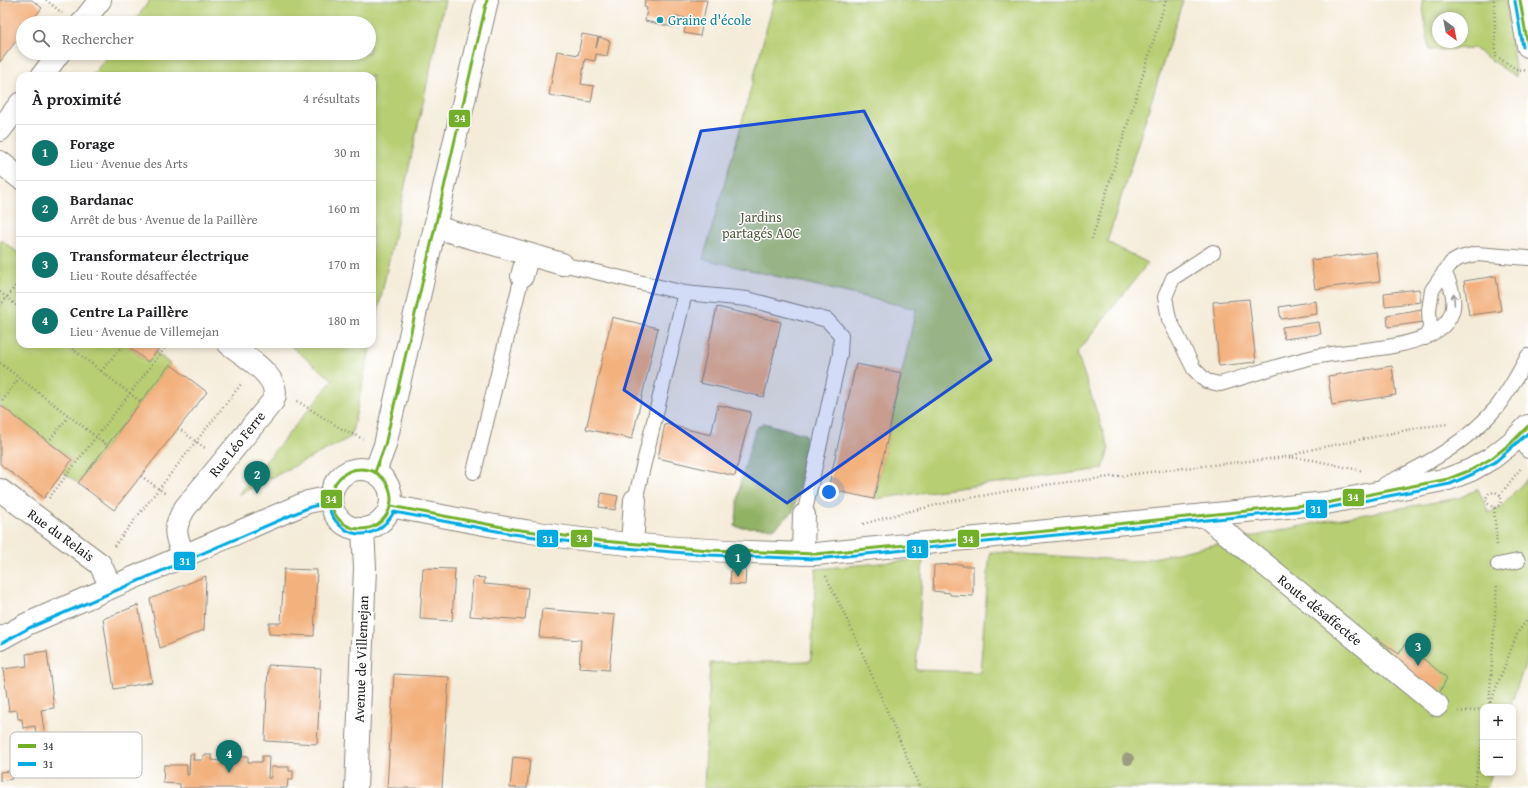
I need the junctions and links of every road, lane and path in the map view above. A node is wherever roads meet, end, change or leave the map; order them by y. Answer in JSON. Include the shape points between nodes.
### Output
{"nodes":[{"id":1,"x":100,"y":0,"type":"edge"},
{"id":2,"x":487,"y":0,"type":"edge"},
{"id":3,"x":1166,"y":0,"type":"edge"},
{"id":4,"x":1520,"y":0,"type":"edge"},
{"id":5,"x":87,"y":16,"type":"edge"},
{"id":6,"x":1528,"y":46,"type":"edge"},
{"id":7,"x":54,"y":60,"type":"edge"},
{"id":8,"x":45,"y":72,"type":"edge"},
{"id":9,"x":16,"y":109,"type":"edge"},
{"id":10,"x":0,"y":130,"type":"edge"},
{"id":11,"x":0,"y":162,"type":"edge"},
{"id":12,"x":16,"y":175,"type":"edge"},
{"id":13,"x":435,"y":227,"type":"junction"},
{"id":14,"x":1092,"y":239,"type":"dead end"},
{"id":15,"x":1213,"y":252,"type":"dead end"},
{"id":16,"x":528,"y":254,"type":"junction"},
{"id":17,"x":1528,"y":258,"type":"edge"},
{"id":18,"x":562,"y":264,"type":"joint"},
{"id":19,"x":1444,"y":272,"type":"junction"},
{"id":20,"x":522,"y":276,"type":"joint"},
{"id":21,"x":16,"y":285,"type":"edge"},
{"id":22,"x":0,"y":292,"type":"edge"},
{"id":23,"x":685,"y":293,"type":"junction"},
{"id":24,"x":7,"y":297,"type":"junction"},
{"id":25,"x":16,"y":305,"type":"edge"},
{"id":26,"x":0,"y":306,"type":"edge"},
{"id":27,"x":1425,"y":338,"type":"junction"},
{"id":28,"x":71,"y":348,"type":"edge"},
{"id":29,"x":121,"y":348,"type":"edge"},
{"id":30,"x":165,"y":348,"type":"edge"},
{"id":31,"x":234,"y":348,"type":"edge"},
{"id":32,"x":1528,"y":356,"type":"edge"},
{"id":33,"x":0,"y":364,"type":"edge"},
{"id":34,"x":256,"y":366,"type":"junction"},
{"id":35,"x":101,"y":371,"type":"junction"},
{"id":36,"x":19,"y":378,"type":"junction"},
{"id":37,"x":130,"y":393,"type":"junction"},
{"id":38,"x":276,"y":393,"type":"junction"},
{"id":39,"x":141,"y":402,"type":"dead end"},
{"id":40,"x":0,"y":404,"type":"edge"},
{"id":41,"x":68,"y":416,"type":"junction"},
{"id":42,"x":1483,"y":421,"type":"junction"},
{"id":43,"x":178,"y":428,"type":"dead end"},
{"id":44,"x":96,"y":437,"type":"junction"},
{"id":45,"x":1525,"y":438,"type":"edge"},
{"id":46,"x":48,"y":442,"type":"dead end"},
{"id":47,"x":196,"y":442,"type":"junction"},
{"id":48,"x":385,"y":445,"type":"junction"},
{"id":49,"x":107,"y":446,"type":"dead end"},
{"id":50,"x":1287,"y":457,"type":"junction"},
{"id":51,"x":223,"y":462,"type":"junction"},
{"id":52,"x":1523,"y":465,"type":"dead end"},
{"id":53,"x":375,"y":472,"type":"junction"},
{"id":54,"x":474,"y":472,"type":"dead end"},
{"id":55,"x":141,"y":476,"type":"dead end"},
{"id":56,"x":1395,"y":480,"type":"junction"},
{"id":57,"x":159,"y":489,"type":"junction"},
{"id":58,"x":0,"y":490,"type":"edge"},
{"id":59,"x":1500,"y":495,"type":"junction"},
{"id":60,"x":331,"y":497,"type":"junction"},
{"id":61,"x":1355,"y":498,"type":"junction"},
{"id":62,"x":635,"y":500,"type":"joint"},
{"id":63,"x":391,"y":506,"type":"junction"},
{"id":64,"x":185,"y":508,"type":"junction"},
{"id":65,"x":1494,"y":508,"type":"junction"},
{"id":66,"x":804,"y":515,"type":"joint"},
{"id":67,"x":1204,"y":515,"type":"junction"},
{"id":68,"x":35,"y":516,"type":"junction"},
{"id":69,"x":856,"y":526,"type":"dead end"},
{"id":70,"x":363,"y":530,"type":"junction"},
{"id":71,"x":632,"y":545,"type":"junction"},
{"id":72,"x":810,"y":554,"type":"junction"},
{"id":73,"x":184,"y":556,"type":"junction"},
{"id":74,"x":1518,"y":561,"type":"dead end"},
{"id":75,"x":100,"y":564,"type":"junction"},
{"id":76,"x":1498,"y":565,"type":"junction"},
{"id":77,"x":111,"y":587,"type":"junction"},
{"id":78,"x":1528,"y":619,"type":"edge"},
{"id":79,"x":1,"y":637,"type":"edge"},
{"id":80,"x":1489,"y":704,"type":"edge"},
{"id":81,"x":1490,"y":704,"type":"edge"},
{"id":82,"x":1446,"y":709,"type":"joint"},
{"id":83,"x":1480,"y":709,"type":"edge"},
{"id":84,"x":1483,"y":740,"type":"edge"},
{"id":85,"x":356,"y":788,"type":"edge"},
{"id":86,"x":920,"y":788,"type":"edge"},
{"id":87,"x":1474,"y":788,"type":"edge"}],
"edges":[{"from":1,"to":5,"type":"street"},
{"from":2,"to":13,"type":"street"},
{"from":3,"to":14,"type":"path"},
{"from":4,"to":6,"type":"street"},
{"from":7,"to":8,"type":"street"},
{"from":9,"to":10,"type":"street"},
{"from":11,"to":12,"type":"street"},
{"from":13,"to":16,"type":"street"},
{"from":13,"to":48,"type":"street"},
{"from":15,"to":27,"type":"lane","via":[[1173,278],[1165,297],[1169,319],[1194,369],[1206,381],[1220,384],[1315,357],[1414,342]]},
{"from":16,"to":18,"type":"street"},
{"from":16,"to":20,"type":"street"},
{"from":17,"to":19,"type":"lane","via":[[1476,254],[1451,263]]},
{"from":18,"to":23,"type":"lane"},
{"from":19,"to":27,"type":"lane","via":[[1432,290],[1430,329]]},
{"from":27,"to":19,"type":"lane","one_way":true,"via":[[1436,333],[1453,315],[1454,294]]},
{"from":20,"to":54,"type":"lane"},
{"from":21,"to":24,"type":"path"},
{"from":22,"to":24,"type":"path"},
{"from":23,"to":62,"type":"lane"},
{"from":23,"to":66,"type":"lane","via":[[754,300],[827,320],[841,335],[840,354]]},
{"from":24,"to":25,"type":"path"},
{"from":24,"to":26,"type":"path"},
{"from":28,"to":35,"type":"path"},
{"from":29,"to":35,"type":"path"},
{"from":30,"to":37,"type":"path"},
{"from":31,"to":34,"type":"street"},
{"from":32,"to":42,"type":"lane","via":[[1513,385]]},
{"from":33,"to":36,"type":"path"},
{"from":34,"to":38,"type":"street","via":[[270,377]]},
{"from":34,"to":47,"type":"path"},
{"from":35,"to":37,"type":"path"},
{"from":36,"to":40,"type":"path"},
{"from":36,"to":41,"type":"path"},
{"from":37,"to":39,"type":"path"},
{"from":37,"to":44,"type":"path"},
{"from":38,"to":48,"type":"path","via":[[302,402],[357,437]]},
{"from":38,"to":51,"type":"street","name":"Rue Léo Ferre","via":[[273,401]]},
{"from":41,"to":44,"type":"path"},
{"from":41,"to":46,"type":"path"},
{"from":42,"to":50,"type":"path","via":[[1422,427],[1309,450]]},
{"from":42,"to":56,"type":"lane","via":[[1437,457]]},
{"from":43,"to":47,"type":"path"},
{"from":44,"to":49,"type":"path"},
{"from":44,"to":68,"type":"path"},
{"from":45,"to":61,"type":"street","via":[[1478,466],[1448,479]]},
{"from":47,"to":51,"type":"path"},
{"from":47,"to":57,"type":"path"},
{"from":48,"to":53,"type":"street"},
{"from":50,"to":56,"type":"path","via":[[1313,460]]},
{"from":50,"to":69,"type":"path","via":[[1037,486],[902,512]]},
{"from":51,"to":64,"type":"street","name":"Rue Léo Ferre"},
{"from":52,"to":59,"type":"path"},
{"from":53,"to":60,"type":"street","via":[[355,470],[346,473],[339,479]]},
{"from":53,"to":63,"type":"street","via":[[388,486]]},
{"from":55,"to":57,"type":"path"},
{"from":56,"to":61,"type":"lane"},
{"from":57,"to":64,"type":"path"},
{"from":57,"to":75,"type":"path"},
{"from":58,"to":68,"type":"street","name":"Rue du Relais"},
{"from":59,"to":65,"type":"path","via":[[1502,502]]},
{"from":59,"to":65,"type":"path","via":[[1495,492],[1487,495],[1487,503]]},
{"from":60,"to":70,"type":"street","via":[[336,517],[353,529]]},
{"from":60,"to":73,"type":"street","via":[[308,502]]},
{"from":61,"to":67,"type":"street"},
{"from":62,"to":71,"type":"street"},
{"from":63,"to":70,"type":"street","via":[[381,522]]},
{"from":63,"to":71,"type":"street","via":[[531,532]]},
{"from":64,"to":73,"type":"street","name":"Rue Léo Ferre","via":[[175,534]]},
{"from":65,"to":76,"type":"path"},
{"from":66,"to":72,"type":"street"},
{"from":67,"to":72,"type":"street"},
{"from":67,"to":82,"type":"street","name":"Route désaffectée"},
{"from":68,"to":75,"type":"street","name":"Rue du Relais"},
{"from":70,"to":85,"type":"street","name":"Avenue de Villemejan","via":[[365,568]]},
{"from":71,"to":72,"type":"street"},
{"from":72,"to":86,"type":"path","via":[[858,643]]},
{"from":73,"to":77,"type":"street"},
{"from":74,"to":76,"type":"lane"},
{"from":75,"to":77,"type":"street","name":"Rue du Relais"},
{"from":76,"to":80,"type":"path"},
{"from":77,"to":79,"type":"street"},
{"from":78,"to":81,"type":"path","via":[[1518,632]]},
{"from":82,"to":83,"type":"path"},
{"from":84,"to":87,"type":"path"}]}
